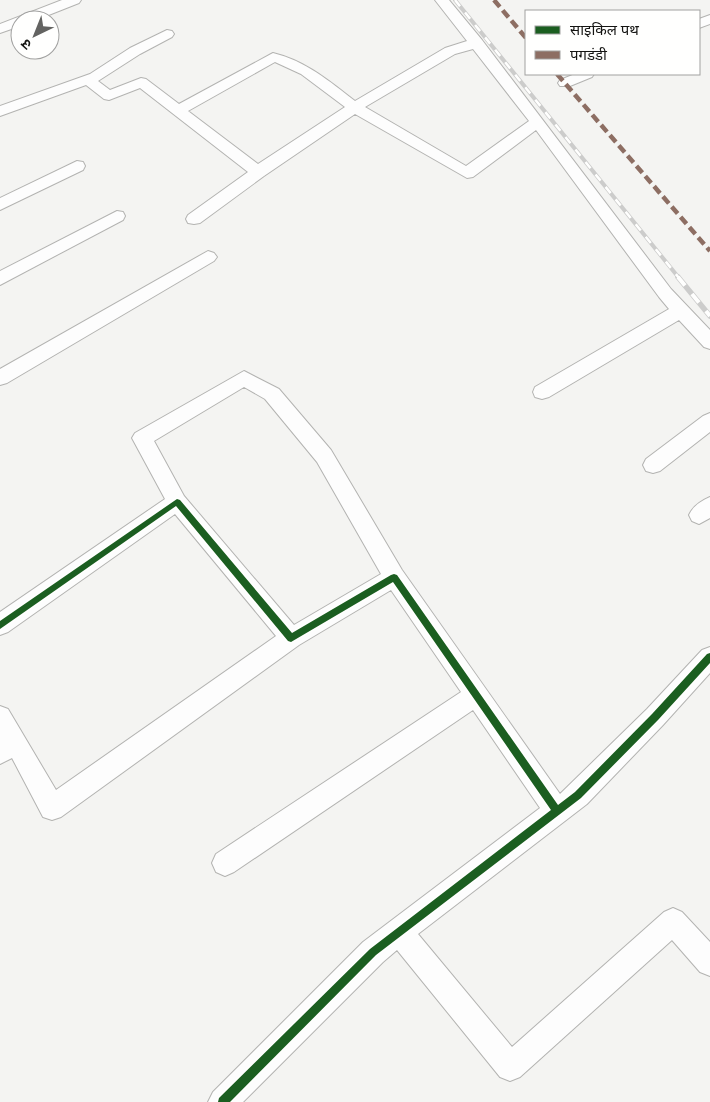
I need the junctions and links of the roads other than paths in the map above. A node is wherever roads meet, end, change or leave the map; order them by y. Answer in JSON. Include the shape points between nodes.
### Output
{"nodes":[{"id":1,"x":74,"y":0,"type":"edge"},
{"id":2,"x":442,"y":0,"type":"edge"},
{"id":3,"x":49,"y":10,"type":"edge"},
{"id":4,"x":167,"y":34,"type":"dead end"},
{"id":5,"x":477,"y":43,"type":"junction"},
{"id":6,"x":585,"y":75,"type":"edge"},
{"id":7,"x":88,"y":80,"type":"junction"},
{"id":8,"x":565,"y":83,"type":"dead end"},
{"id":9,"x":355,"y":107,"type":"junction"},
{"id":10,"x":179,"y":110,"type":"junction"},
{"id":11,"x":0,"y":111,"type":"edge"},
{"id":12,"x":538,"y":122,"type":"junction"},
{"id":13,"x":77,"y":166,"type":"dead end"},
{"id":14,"x":258,"y":172,"type":"junction"},
{"id":15,"x":0,"y":205,"type":"edge"},
{"id":16,"x":117,"y":216,"type":"dead end"},
{"id":17,"x":194,"y":219,"type":"dead end"},
{"id":18,"x":208,"y":258,"type":"dead end"},
{"id":19,"x":0,"y":279,"type":"edge"},
{"id":20,"x":682,"y":310,"type":"junction"},
{"id":21,"x":710,"y":342,"type":"edge"},
{"id":22,"x":0,"y":378,"type":"edge"},
{"id":23,"x":542,"y":392,"type":"dead end"},
{"id":24,"x":710,"y":421,"type":"edge"},
{"id":25,"x":653,"y":465,"type":"dead end"},
{"id":26,"x":177,"y":502,"type":"junction"},
{"id":27,"x":394,"y":577,"type":"junction"},
{"id":28,"x":0,"y":625,"type":"edge"},
{"id":29,"x":291,"y":638,"type":"junction"},
{"id":30,"x":710,"y":657,"type":"edge"},
{"id":31,"x":476,"y":695,"type":"junction"},
{"id":32,"x":0,"y":717,"type":"edge"},
{"id":33,"x":8,"y":747,"type":"edge"},
{"id":34,"x":557,"y":811,"type":"junction"},
{"id":35,"x":225,"y":864,"type":"dead end"},
{"id":36,"x":399,"y":931,"type":"junction"},
{"id":37,"x":710,"y":962,"type":"edge"},
{"id":38,"x":223,"y":1102,"type":"edge"}],
"edges":[{"from":1,"to":3,"type":"street"},
{"from":2,"to":5,"type":"street"},
{"from":4,"to":7,"type":"street"},
{"from":5,"to":9,"type":"street","via":[[450,51]]},
{"from":5,"to":12,"type":"street"},
{"from":6,"to":8,"type":"street"},
{"from":7,"to":10,"type":"street","via":[[109,96],[141,82]]},
{"from":7,"to":11,"type":"street"},
{"from":9,"to":10,"type":"street","via":[[316,78],[285,60],[273,57]]},
{"from":9,"to":12,"type":"street","via":[[467,173]]},
{"from":9,"to":14,"type":"street"},
{"from":10,"to":14,"type":"street"},
{"from":12,"to":20,"type":"street"},
{"from":13,"to":15,"type":"street"},
{"from":14,"to":17,"type":"street"},
{"from":16,"to":19,"type":"street"},
{"from":18,"to":22,"type":"street"},
{"from":20,"to":21,"type":"street"},
{"from":20,"to":23,"type":"street"},
{"from":24,"to":25,"type":"street"},
{"from":26,"to":27,"type":"street","via":[[142,438],[244,378],[272,394],[324,456]]},
{"from":26,"to":28,"type":"street"},
{"from":26,"to":29,"type":"street"},
{"from":27,"to":29,"type":"street"},
{"from":27,"to":31,"type":"street"},
{"from":29,"to":33,"type":"street","via":[[52,808]]},
{"from":30,"to":34,"type":"street","via":[[584,789]]},
{"from":31,"to":34,"type":"street"},
{"from":31,"to":35,"type":"street"},
{"from":32,"to":33,"type":"street"},
{"from":34,"to":36,"type":"street"},
{"from":36,"to":37,"type":"street","via":[[510,1067],[674,921]]},
{"from":36,"to":38,"type":"street","via":[[373,952]]}]}
